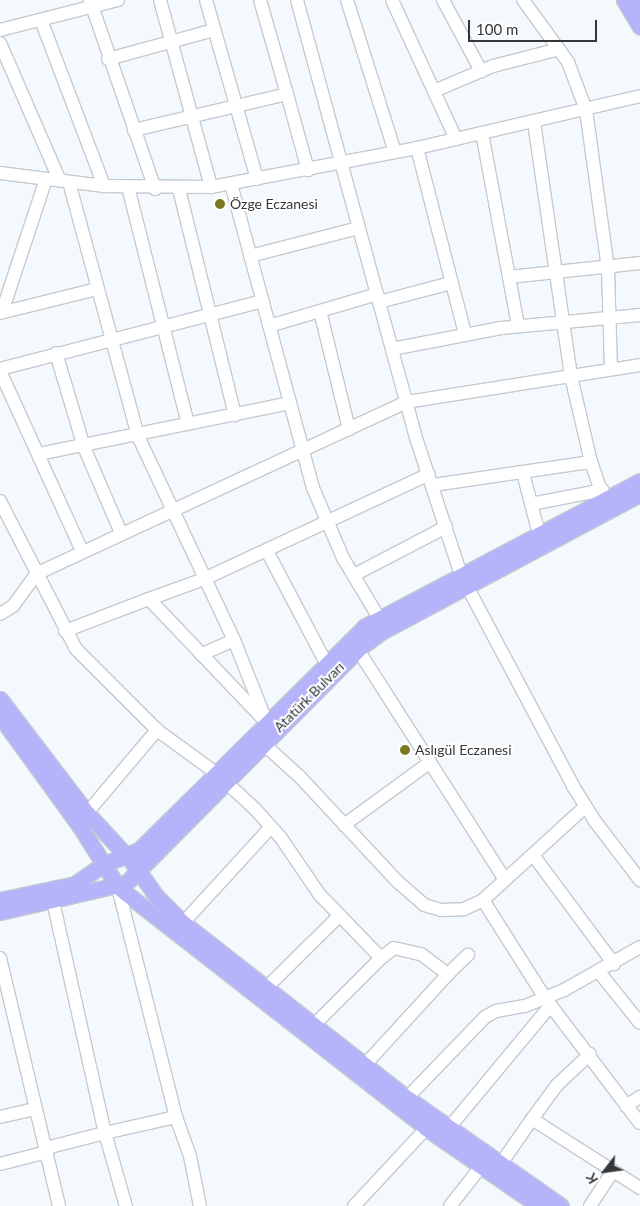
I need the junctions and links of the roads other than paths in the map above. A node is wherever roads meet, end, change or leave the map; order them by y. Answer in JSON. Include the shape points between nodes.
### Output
{"nodes":[{"id":1,"x":118,"y":0,"type":"edge"},
{"id":2,"x":160,"y":0,"type":"edge"},
{"id":3,"x":206,"y":0,"type":"edge"},
{"id":4,"x":260,"y":0,"type":"edge"},
{"id":5,"x":297,"y":0,"type":"edge"},
{"id":6,"x":347,"y":0,"type":"edge"},
{"id":7,"x":392,"y":0,"type":"edge"},
{"id":8,"x":442,"y":0,"type":"edge"},
{"id":9,"x":523,"y":0,"type":"edge"},
{"id":10,"x":624,"y":0,"type":"edge"},
{"id":11,"x":637,"y":0,"type":"edge"},
{"id":12,"x":92,"y":3,"type":"edge"},
{"id":13,"x":640,"y":5,"type":"edge"},
{"id":14,"x":41,"y":20,"type":"junction"},
{"id":15,"x":640,"y":26,"type":"edge"},
{"id":16,"x":0,"y":30,"type":"edge"},
{"id":17,"x":214,"y":30,"type":"junction"},
{"id":18,"x":171,"y":39,"type":"junction"},
{"id":19,"x":0,"y":43,"type":"edge"},
{"id":20,"x":559,"y":49,"type":"junction"},
{"id":21,"x":108,"y":59,"type":"junction"},
{"id":22,"x":481,"y":71,"type":"junction"},
{"id":23,"x":434,"y":90,"type":"junction"},
{"id":24,"x":287,"y":94,"type":"junction"},
{"id":25,"x":640,"y":96,"type":"edge"},
{"id":26,"x":234,"y":106,"type":"junction"},
{"id":27,"x":586,"y":110,"type":"junction"},
{"id":28,"x":193,"y":116,"type":"junction"},
{"id":29,"x":534,"y":122,"type":"junction"},
{"id":30,"x":134,"y":130,"type":"junction"},
{"id":31,"x":482,"y":133,"type":"junction"},
{"id":32,"x":456,"y":139,"type":"junction"},
{"id":33,"x":416,"y":148,"type":"junction"},
{"id":34,"x":395,"y":152,"type":"junction"},
{"id":35,"x":342,"y":163,"type":"junction"},
{"id":36,"x":308,"y":170,"type":"junction"},
{"id":37,"x":0,"y":173,"type":"edge"},
{"id":38,"x":46,"y":179,"type":"junction"},
{"id":39,"x":257,"y":179,"type":"junction"},
{"id":40,"x":65,"y":181,"type":"junction"},
{"id":41,"x":230,"y":184,"type":"junction"},
{"id":42,"x":104,"y":186,"type":"junction"},
{"id":43,"x":128,"y":187,"type":"junction"},
{"id":44,"x":211,"y":187,"type":"junction"},
{"id":45,"x":154,"y":188,"type":"junction"},
{"id":46,"x":179,"y":189,"type":"junction"},
{"id":47,"x":358,"y":228,"type":"junction"},
{"id":48,"x":250,"y":256,"type":"junction"},
{"id":49,"x":640,"y":263,"type":"edge"},
{"id":50,"x":608,"y":268,"type":"junction"},
{"id":51,"x":556,"y":273,"type":"junction"},
{"id":52,"x":509,"y":277,"type":"junction"},
{"id":53,"x":451,"y":283,"type":"junction"},
{"id":54,"x":97,"y":289,"type":"junction"},
{"id":55,"x":378,"y":298,"type":"junction"},
{"id":56,"x":262,"y":301,"type":"junction"},
{"id":57,"x":320,"y":311,"type":"junction"},
{"id":58,"x":1,"y":312,"type":"edge"},
{"id":59,"x":212,"y":312,"type":"junction"},
{"id":60,"x":640,"y":315,"type":"edge"},
{"id":61,"x":610,"y":317,"type":"junction"},
{"id":62,"x":563,"y":322,"type":"junction"},
{"id":63,"x":164,"y":324,"type":"junction"},
{"id":64,"x":269,"y":326,"type":"junction"},
{"id":65,"x":518,"y":326,"type":"junction"},
{"id":66,"x":465,"y":333,"type":"junction"},
{"id":67,"x":110,"y":340,"type":"junction"},
{"id":68,"x":392,"y":349,"type":"junction"},
{"id":69,"x":56,"y":353,"type":"junction"},
{"id":70,"x":640,"y":365,"type":"edge"},
{"id":71,"x":611,"y":369,"type":"junction"},
{"id":72,"x":0,"y":370,"type":"edge"},
{"id":73,"x":571,"y":376,"type":"junction"},
{"id":74,"x":407,"y":402,"type":"junction"},
{"id":75,"x":290,"y":403,"type":"junction"},
{"id":76,"x":235,"y":415,"type":"junction"},
{"id":77,"x":188,"y":424,"type":"junction"},
{"id":78,"x":349,"y":429,"type":"junction"},
{"id":79,"x":138,"y":436,"type":"junction"},
{"id":80,"x":84,"y":447,"type":"junction"},
{"id":81,"x":303,"y":450,"type":"junction"},
{"id":82,"x":40,"y":454,"type":"junction"},
{"id":83,"x":591,"y":462,"type":"junction"},
{"id":84,"x":523,"y":473,"type":"junction"},
{"id":85,"x":431,"y":479,"type":"junction"},
{"id":86,"x":640,"y":481,"type":"edge"},
{"id":87,"x":603,"y":494,"type":"junction"},
{"id":88,"x":640,"y":494,"type":"edge"},
{"id":89,"x":0,"y":501,"type":"edge"},
{"id":90,"x":531,"y":504,"type":"junction"},
{"id":91,"x":172,"y":509,"type":"junction"},
{"id":92,"x":326,"y":524,"type":"junction"},
{"id":93,"x":446,"y":527,"type":"junction"},
{"id":94,"x":121,"y":533,"type":"junction"},
{"id":95,"x":539,"y":534,"type":"junction"},
{"id":96,"x":82,"y":551,"type":"junction"},
{"id":97,"x":267,"y":551,"type":"junction"},
{"id":98,"x":36,"y":574,"type":"junction"},
{"id":99,"x":354,"y":575,"type":"junction"},
{"id":100,"x":204,"y":579,"type":"junction"},
{"id":101,"x":463,"y":580,"type":"junction"},
{"id":102,"x":149,"y":599,"type":"junction"},
{"id":103,"x":0,"y":614,"type":"edge"},
{"id":104,"x":379,"y":618,"type":"junction"},
{"id":105,"x":66,"y":631,"type":"junction"},
{"id":106,"x":234,"y":640,"type":"junction"},
{"id":107,"x":354,"y":643,"type":"junction"},
{"id":108,"x":201,"y":655,"type":"junction"},
{"id":109,"x":326,"y":663,"type":"junction"},
{"id":110,"x":0,"y":698,"type":"edge"},
{"id":111,"x":0,"y":716,"type":"edge"},
{"id":112,"x":267,"y":722,"type":"junction"},
{"id":113,"x":157,"y":730,"type":"junction"},
{"id":114,"x":258,"y":739,"type":"junction"},
{"id":115,"x":429,"y":763,"type":"junction"},
{"id":116,"x":220,"y":777,"type":"junction"},
{"id":117,"x":586,"y":806,"type":"junction"},
{"id":118,"x":87,"y":813,"type":"junction"},
{"id":119,"x":344,"y":825,"type":"junction"},
{"id":120,"x":271,"y":826,"type":"junction"},
{"id":121,"x":125,"y":855,"type":"junction"},
{"id":122,"x":533,"y":855,"type":"junction"},
{"id":123,"x":102,"y":865,"type":"junction"},
{"id":124,"x":139,"y":872,"type":"junction"},
{"id":125,"x":505,"y":880,"type":"junction"},
{"id":126,"x":640,"y":880,"type":"edge"},
{"id":127,"x":118,"y":887,"type":"junction"},
{"id":128,"x":0,"y":900,"type":"edge"},
{"id":129,"x":53,"y":900,"type":"junction"},
{"id":130,"x":483,"y":900,"type":"junction"},
{"id":131,"x":0,"y":912,"type":"edge"},
{"id":132,"x":339,"y":916,"type":"junction"},
{"id":133,"x":183,"y":923,"type":"junction"},
{"id":134,"x":640,"y":947,"type":"edge"},
{"id":135,"x":468,"y":956,"type":"dead end"},
{"id":136,"x":0,"y":958,"type":"edge"},
{"id":137,"x":381,"y":958,"type":"junction"},
{"id":138,"x":614,"y":964,"type":"junction"},
{"id":139,"x":599,"y":972,"type":"junction"},
{"id":140,"x":448,"y":974,"type":"junction"},
{"id":141,"x":265,"y":989,"type":"junction"},
{"id":142,"x":548,"y":1001,"type":"junction"},
{"id":143,"x":640,"y":1023,"type":"edge"},
{"id":144,"x":313,"y":1026,"type":"junction"},
{"id":145,"x":590,"y":1054,"type":"junction"},
{"id":146,"x":364,"y":1066,"type":"junction"},
{"id":147,"x":640,"y":1097,"type":"edge"},
{"id":148,"x":407,"y":1098,"type":"junction"},
{"id":149,"x":626,"y":1106,"type":"junction"},
{"id":150,"x":36,"y":1109,"type":"junction"},
{"id":151,"x":176,"y":1117,"type":"junction"},
{"id":152,"x":0,"y":1118,"type":"edge"},
{"id":153,"x":532,"y":1120,"type":"junction"},
{"id":154,"x":431,"y":1123,"type":"junction"},
{"id":155,"x":640,"y":1123,"type":"edge"},
{"id":156,"x":448,"y":1128,"type":"junction"},
{"id":157,"x":105,"y":1133,"type":"junction"},
{"id":158,"x":46,"y":1150,"type":"junction"},
{"id":159,"x":490,"y":1163,"type":"junction"},
{"id":160,"x":0,"y":1164,"type":"edge"},
{"id":161,"x":613,"y":1171,"type":"junction"},
{"id":162,"x":640,"y":1188,"type":"edge"},
{"id":163,"x":540,"y":1203,"type":"edge"},
{"id":164,"x":58,"y":1206,"type":"edge"},
{"id":165,"x":126,"y":1206,"type":"edge"},
{"id":166,"x":200,"y":1206,"type":"edge"},
{"id":167,"x":354,"y":1206,"type":"edge"},
{"id":168,"x":450,"y":1206,"type":"edge"},
{"id":169,"x":561,"y":1206,"type":"edge"},
{"id":170,"x":590,"y":1206,"type":"edge"}],
"edges":[{"from":1,"to":12,"type":"street"},
{"from":2,"to":18,"type":"street"},
{"from":3,"to":17,"type":"street"},
{"from":4,"to":24,"type":"street"},
{"from":5,"to":35,"type":"street"},
{"from":6,"to":34,"type":"street"},
{"from":7,"to":23,"type":"street"},
{"from":8,"to":22,"type":"street"},
{"from":9,"to":20,"type":"street"},
{"from":10,"to":15,"type":"main road"},
{"from":11,"to":13,"type":"main road"},
{"from":12,"to":14,"type":"street"},
{"from":12,"to":21,"type":"street"},
{"from":14,"to":16,"type":"street"},
{"from":14,"to":42,"type":"street"},
{"from":17,"to":18,"type":"street"},
{"from":17,"to":26,"type":"street"},
{"from":18,"to":21,"type":"street"},
{"from":18,"to":28,"type":"street"},
{"from":19,"to":40,"type":"street"},
{"from":20,"to":22,"type":"street"},
{"from":20,"to":27,"type":"street","via":[[572,68]]},
{"from":21,"to":30,"type":"street"},
{"from":22,"to":23,"type":"street"},
{"from":23,"to":32,"type":"street"},
{"from":24,"to":26,"type":"street"},
{"from":24,"to":36,"type":"street"},
{"from":25,"to":27,"type":"street"},
{"from":26,"to":28,"type":"street"},
{"from":26,"to":39,"type":"street"},
{"from":27,"to":29,"type":"street"},
{"from":27,"to":50,"type":"street"},
{"from":28,"to":30,"type":"street"},
{"from":28,"to":44,"type":"street"},
{"from":29,"to":31,"type":"street"},
{"from":29,"to":51,"type":"street"},
{"from":30,"to":45,"type":"street"},
{"from":31,"to":32,"type":"street"},
{"from":31,"to":52,"type":"street"},
{"from":32,"to":33,"type":"street"},
{"from":33,"to":34,"type":"street"},
{"from":33,"to":53,"type":"street"},
{"from":34,"to":35,"type":"street"},
{"from":35,"to":36,"type":"street"},
{"from":35,"to":47,"type":"street"},
{"from":36,"to":39,"type":"street"},
{"from":37,"to":38,"type":"street"},
{"from":38,"to":40,"type":"street"},
{"from":38,"to":58,"type":"street"},
{"from":39,"to":41,"type":"street"},
{"from":40,"to":42,"type":"street"},
{"from":40,"to":54,"type":"street"},
{"from":41,"to":44,"type":"street"},
{"from":41,"to":48,"type":"street"},
{"from":42,"to":43,"type":"street"},
{"from":43,"to":45,"type":"street"},
{"from":43,"to":63,"type":"street"},
{"from":44,"to":46,"type":"street"},
{"from":45,"to":46,"type":"street"},
{"from":46,"to":59,"type":"street"},
{"from":47,"to":48,"type":"street"},
{"from":47,"to":55,"type":"street"},
{"from":48,"to":56,"type":"street"},
{"from":49,"to":50,"type":"street"},
{"from":50,"to":51,"type":"street"},
{"from":50,"to":61,"type":"street"},
{"from":51,"to":52,"type":"street"},
{"from":51,"to":62,"type":"street"},
{"from":52,"to":65,"type":"street"},
{"from":53,"to":55,"type":"street"},
{"from":53,"to":66,"type":"street"},
{"from":54,"to":58,"type":"street"},
{"from":54,"to":67,"type":"street"},
{"from":55,"to":57,"type":"street"},
{"from":55,"to":68,"type":"street"},
{"from":56,"to":59,"type":"street"},
{"from":56,"to":64,"type":"street"},
{"from":57,"to":64,"type":"street"},
{"from":57,"to":78,"type":"street"},
{"from":59,"to":63,"type":"street"},
{"from":59,"to":76,"type":"street"},
{"from":60,"to":61,"type":"street"},
{"from":61,"to":62,"type":"street"},
{"from":61,"to":71,"type":"street"},
{"from":62,"to":65,"type":"street"},
{"from":62,"to":73,"type":"street"},
{"from":63,"to":67,"type":"street"},
{"from":63,"to":77,"type":"street"},
{"from":64,"to":75,"type":"street"},
{"from":65,"to":66,"type":"street"},
{"from":66,"to":68,"type":"street"},
{"from":67,"to":69,"type":"street"},
{"from":67,"to":79,"type":"street"},
{"from":68,"to":74,"type":"street"},
{"from":69,"to":72,"type":"street"},
{"from":69,"to":80,"type":"street"},
{"from":70,"to":71,"type":"street"},
{"from":71,"to":73,"type":"street"},
{"from":72,"to":82,"type":"street"},
{"from":73,"to":74,"type":"street"},
{"from":73,"to":83,"type":"street"},
{"from":74,"to":78,"type":"street"},
{"from":74,"to":85,"type":"street"},
{"from":75,"to":76,"type":"street"},
{"from":75,"to":81,"type":"street"},
{"from":76,"to":77,"type":"street"},
{"from":77,"to":79,"type":"street"},
{"from":78,"to":81,"type":"street"},
{"from":79,"to":80,"type":"street"},
{"from":79,"to":91,"type":"street"},
{"from":80,"to":82,"type":"street"},
{"from":80,"to":94,"type":"street"},
{"from":81,"to":91,"type":"street"},
{"from":81,"to":92,"type":"street"},
{"from":82,"to":96,"type":"street"},
{"from":83,"to":84,"type":"street"},
{"from":83,"to":87,"type":"street"},
{"from":84,"to":85,"type":"street"},
{"from":84,"to":90,"type":"street"},
{"from":85,"to":92,"type":"street"},
{"from":85,"to":93,"type":"street"},
{"from":86,"to":87,"type":"main road","name":"Atatürk Bulvarı"},
{"from":87,"to":90,"type":"street"},
{"from":87,"to":95,"type":"main road","name":"Atatürk Bulvarı"},
{"from":88,"to":101,"type":"main road","name":"Atatürk Bulvarı"},
{"from":89,"to":98,"type":"street"},
{"from":90,"to":95,"type":"street"},
{"from":91,"to":94,"type":"street"},
{"from":91,"to":100,"type":"street"},
{"from":92,"to":97,"type":"street"},
{"from":92,"to":99,"type":"street"},
{"from":93,"to":99,"type":"street"},
{"from":93,"to":101,"type":"street"},
{"from":94,"to":96,"type":"street"},
{"from":95,"to":101,"type":"main road","name":"Atatürk Bulvarı"},
{"from":96,"to":98,"type":"street"},
{"from":97,"to":100,"type":"street"},
{"from":97,"to":109,"type":"street"},
{"from":98,"to":103,"type":"street","via":[[13,606]]},
{"from":98,"to":105,"type":"street"},
{"from":99,"to":104,"type":"street"},
{"from":100,"to":102,"type":"street"},
{"from":100,"to":106,"type":"street"},
{"from":101,"to":104,"type":"main road","name":"Atatürk Bulvarı"},
{"from":101,"to":107,"type":"main road","name":"Atatürk Bulvarı","via":[[382,631]]},
{"from":101,"to":117,"type":"street"},
{"from":102,"to":105,"type":"street"},
{"from":102,"to":108,"type":"street"},
{"from":104,"to":107,"type":"main road","name":"Atatürk Bulvarı"},
{"from":105,"to":113,"type":"street","via":[[76,649],[106,682]]},
{"from":106,"to":108,"type":"street"},
{"from":106,"to":112,"type":"street"},
{"from":107,"to":109,"type":"main road","name":"Atatürk Bulvarı"},
{"from":107,"to":114,"type":"main road","name":"Atatürk Bulvarı"},
{"from":107,"to":115,"type":"street"},
{"from":108,"to":112,"type":"street"},
{"from":109,"to":112,"type":"main road","name":"Atatürk Bulvarı"},
{"from":110,"to":118,"type":"main road"},
{"from":111,"to":123,"type":"main road","via":[[79,825]]},
{"from":112,"to":114,"type":"main road","name":"Atatürk Bulvarı"},
{"from":113,"to":116,"type":"street"},
{"from":113,"to":118,"type":"street"},
{"from":114,"to":116,"type":"main road","name":"Atatürk Bulvarı"},
{"from":114,"to":119,"type":"street","via":[[300,777]]},
{"from":115,"to":119,"type":"street"},
{"from":115,"to":125,"type":"street"},
{"from":116,"to":120,"type":"street"},
{"from":116,"to":121,"type":"main road","name":"Atatürk Bulvarı","via":[[139,850]]},
{"from":116,"to":124,"type":"main road","name":"Atatürk Bulvarı"},
{"from":117,"to":122,"type":"street"},
{"from":117,"to":126,"type":"street"},
{"from":118,"to":121,"type":"main road"},
{"from":119,"to":130,"type":"street","via":[[424,905],[453,911]]},
{"from":120,"to":132,"type":"street","via":[[319,894]]},
{"from":120,"to":133,"type":"street"},
{"from":121,"to":123,"type":"main road","name":"Atatürk Bulvarı"},
{"from":121,"to":124,"type":"main road"},
{"from":122,"to":125,"type":"street"},
{"from":122,"to":138,"type":"street"},
{"from":123,"to":127,"type":"main road"},
{"from":123,"to":128,"type":"main road","name":"Atatürk Bulvarı","via":[[75,884]]},
{"from":124,"to":127,"type":"main road","name":"Atatürk Bulvarı"},
{"from":124,"to":133,"type":"main road","via":[[155,895]]},
{"from":125,"to":130,"type":"street"},
{"from":127,"to":129,"type":"main road","name":"Atatürk Bulvarı"},
{"from":127,"to":151,"type":"street"},
{"from":127,"to":154,"type":"main road"},
{"from":129,"to":131,"type":"main road","name":"Atatürk Bulvarı"},
{"from":129,"to":157,"type":"street"},
{"from":130,"to":142,"type":"street"},
{"from":132,"to":137,"type":"street"},
{"from":132,"to":141,"type":"street"},
{"from":133,"to":141,"type":"main road"},
{"from":134,"to":138,"type":"street"},
{"from":135,"to":140,"type":"street"},
{"from":136,"to":150,"type":"street"},
{"from":137,"to":140,"type":"street","via":[[394,948],[421,954]]},
{"from":137,"to":144,"type":"street"},
{"from":138,"to":139,"type":"street"},
{"from":139,"to":142,"type":"street"},
{"from":139,"to":143,"type":"street"},
{"from":140,"to":146,"type":"street"},
{"from":141,"to":144,"type":"main road"},
{"from":142,"to":145,"type":"street"},
{"from":142,"to":148,"type":"street","via":[[485,1017]]},
{"from":142,"to":156,"type":"street"},
{"from":144,"to":146,"type":"main road"},
{"from":145,"to":149,"type":"street"},
{"from":145,"to":153,"type":"street","via":[[557,1085]]},
{"from":146,"to":148,"type":"main road"},
{"from":147,"to":149,"type":"street"},
{"from":148,"to":154,"type":"main road"},
{"from":149,"to":155,"type":"street"},
{"from":150,"to":152,"type":"street"},
{"from":150,"to":158,"type":"street"},
{"from":151,"to":157,"type":"street"},
{"from":151,"to":166,"type":"street","via":[[190,1156]]},
{"from":153,"to":159,"type":"street"},
{"from":153,"to":161,"type":"street"},
{"from":154,"to":156,"type":"main road"},
{"from":154,"to":159,"type":"main road"},
{"from":154,"to":167,"type":"street"},
{"from":156,"to":159,"type":"main road"},
{"from":157,"to":158,"type":"street"},
{"from":157,"to":165,"type":"street"},
{"from":158,"to":160,"type":"street"},
{"from":158,"to":164,"type":"street"},
{"from":159,"to":163,"type":"main road"},
{"from":159,"to":168,"type":"street"},
{"from":161,"to":162,"type":"street"},
{"from":161,"to":170,"type":"street"},
{"from":163,"to":169,"type":"main road"}]}
